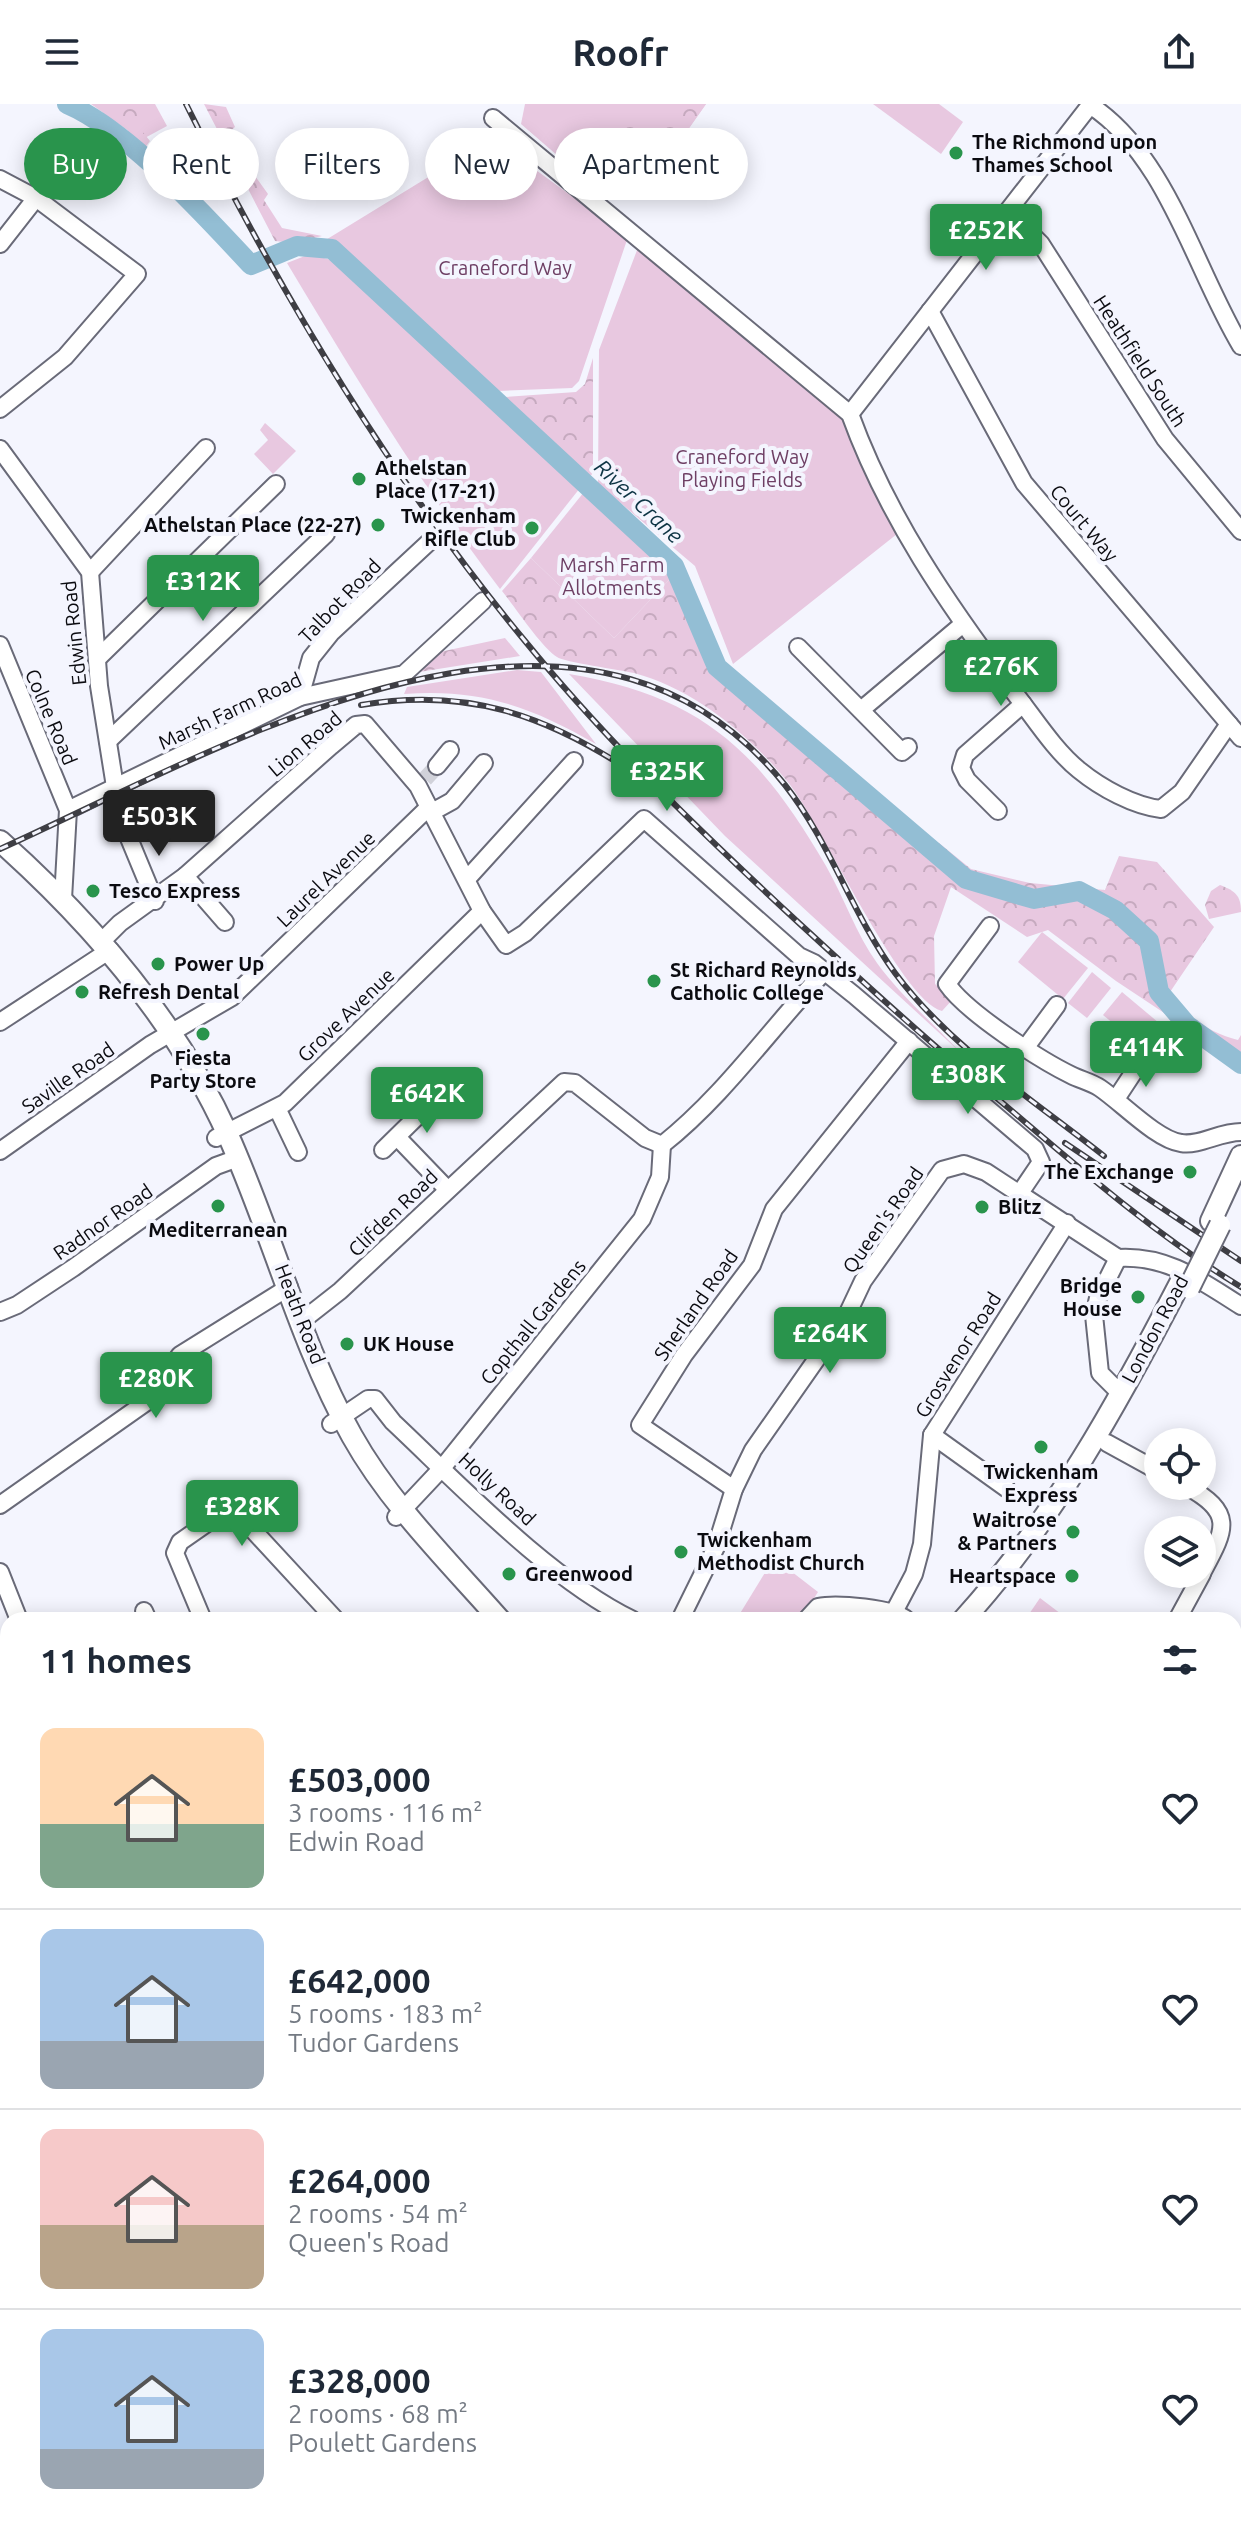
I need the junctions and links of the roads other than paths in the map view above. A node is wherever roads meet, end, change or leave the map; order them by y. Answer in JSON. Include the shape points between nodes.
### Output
{"nodes":[{"id":1,"x":1091,"y":104,"type":"edge"},
{"id":2,"x":493,"y":118,"type":"dead end"},
{"id":3,"x":0,"y":179,"type":"edge"},
{"id":4,"x":24,"y":192,"type":"edge"},
{"id":5,"x":34,"y":200,"type":"edge"},
{"id":6,"x":39,"y":200,"type":"edge"},
{"id":7,"x":1008,"y":211,"type":"junction"},
{"id":8,"x":0,"y":244,"type":"edge"},
{"id":9,"x":930,"y":311,"type":"junction"},
{"id":10,"x":1241,"y":346,"type":"edge"},
{"id":11,"x":0,"y":409,"type":"edge"},
{"id":12,"x":850,"y":414,"type":"junction"},
{"id":13,"x":206,"y":448,"type":"dead end"},
{"id":14,"x":0,"y":449,"type":"edge"},
{"id":15,"x":276,"y":484,"type":"dead end"},
{"id":16,"x":1241,"y":531,"type":"edge"},
{"id":17,"x":326,"y":534,"type":"dead end"},
{"id":18,"x":428,"y":543,"type":"dead end"},
{"id":19,"x":90,"y":572,"type":"junction"},
{"id":20,"x":483,"y":601,"type":"dead end"},
{"id":21,"x":963,"y":624,"type":"junction"},
{"id":22,"x":0,"y":645,"type":"edge"},
{"id":23,"x":798,"y":647,"type":"dead end"},
{"id":24,"x":97,"y":659,"type":"junction"},
{"id":25,"x":300,"y":697,"type":"junction"},
{"id":26,"x":1023,"y":704,"type":"junction"},
{"id":27,"x":861,"y":710,"type":"junction"},
{"id":28,"x":1229,"y":724,"type":"junction"},
{"id":29,"x":1241,"y":738,"type":"edge"},
{"id":30,"x":108,"y":741,"type":"junction"},
{"id":31,"x":908,"y":747,"type":"dead end"},
{"id":32,"x":450,"y":750,"type":"dead end"},
{"id":33,"x":574,"y":761,"type":"dead end"},
{"id":34,"x":484,"y":763,"type":"dead end"},
{"id":35,"x":437,"y":766,"type":"tunnel mouth"},
{"id":36,"x":115,"y":791,"type":"junction"},
{"id":37,"x":68,"y":810,"type":"junction"},
{"id":38,"x":430,"y":810,"type":"junction"},
{"id":39,"x":998,"y":811,"type":"dead end"},
{"id":40,"x":126,"y":831,"type":"dead end"},
{"id":41,"x":0,"y":841,"type":"edge"},
{"id":42,"x":185,"y":876,"type":"junction"},
{"id":43,"x":467,"y":879,"type":"junction"},
{"id":44,"x":63,"y":899,"type":"junction"},
{"id":45,"x":155,"y":901,"type":"junction"},
{"id":46,"x":482,"y":911,"type":"junction"},
{"id":47,"x":225,"y":922,"type":"dead end"},
{"id":48,"x":990,"y":926,"type":"dead end"},
{"id":49,"x":106,"y":945,"type":"junction"},
{"id":50,"x":824,"y":972,"type":"junction"},
{"id":51,"x":1057,"y":1005,"type":"dead end"},
{"id":52,"x":0,"y":1022,"type":"edge"},
{"id":53,"x":166,"y":1037,"type":"junction"},
{"id":54,"x":909,"y":1041,"type":"junction"},
{"id":55,"x":1026,"y":1047,"type":"junction"},
{"id":56,"x":1143,"y":1058,"type":"dead end"},
{"id":57,"x":443,"y":1091,"type":"dead end"},
{"id":58,"x":1116,"y":1099,"type":"junction"},
{"id":59,"x":277,"y":1108,"type":"junction"},
{"id":60,"x":1241,"y":1132,"type":"edge"},
{"id":61,"x":221,"y":1135,"type":"junction"},
{"id":62,"x":397,"y":1137,"type":"junction"},
{"id":63,"x":662,"y":1145,"type":"junction"},
{"id":64,"x":383,"y":1150,"type":"dead end"},
{"id":65,"x":0,"y":1151,"type":"edge"},
{"id":66,"x":298,"y":1152,"type":"dead end"},
{"id":67,"x":1241,"y":1156,"type":"edge"},
{"id":68,"x":232,"y":1160,"type":"junction"},
{"id":69,"x":1241,"y":1181,"type":"edge"},
{"id":70,"x":447,"y":1189,"type":"junction"},
{"id":71,"x":1020,"y":1193,"type":"junction"},
{"id":72,"x":1067,"y":1223,"type":"junction"},
{"id":73,"x":1215,"y":1223,"type":"junction"},
{"id":74,"x":1118,"y":1258,"type":"junction"},
{"id":75,"x":1182,"y":1279,"type":"junction"},
{"id":76,"x":284,"y":1290,"type":"junction"},
{"id":77,"x":1241,"y":1306,"type":"edge"},
{"id":78,"x":0,"y":1312,"type":"edge"},
{"id":79,"x":303,"y":1320,"type":"junction"},
{"id":80,"x":1099,"y":1349,"type":"junction"},
{"id":81,"x":1133,"y":1374,"type":"junction"},
{"id":82,"x":1126,"y":1398,"type":"junction"},
{"id":83,"x":337,"y":1420,"type":"junction"},
{"id":84,"x":932,"y":1435,"type":"junction"},
{"id":85,"x":1102,"y":1439,"type":"junction"},
{"id":86,"x":1144,"y":1463,"type":"edge"},
{"id":87,"x":443,"y":1467,"type":"junction"},
{"id":88,"x":1006,"y":1488,"type":"dead end"},
{"id":89,"x":734,"y":1489,"type":"junction"},
{"id":90,"x":1210,"y":1500,"type":"edge"},
{"id":91,"x":0,"y":1505,"type":"edge"},
{"id":92,"x":401,"y":1513,"type":"junction"},
{"id":93,"x":1216,"y":1548,"type":"edge"},
{"id":94,"x":0,"y":1572,"type":"edge"},
{"id":95,"x":1194,"y":1588,"type":"edge"},
{"id":96,"x":16,"y":1612,"type":"edge"},
{"id":97,"x":200,"y":1612,"type":"edge"},
{"id":98,"x":329,"y":1612,"type":"edge"},
{"id":99,"x":476,"y":1612,"type":"edge"},
{"id":100,"x":493,"y":1612,"type":"edge"},
{"id":101,"x":620,"y":1612,"type":"edge"},
{"id":102,"x":684,"y":1612,"type":"edge"},
{"id":103,"x":812,"y":1612,"type":"edge"},
{"id":104,"x":869,"y":1612,"type":"edge"},
{"id":105,"x":901,"y":1612,"type":"edge"},
{"id":106,"x":969,"y":1612,"type":"edge"},
{"id":107,"x":1181,"y":1612,"type":"edge"}],
"edges":[{"from":1,"to":7,"type":"street"},
{"from":1,"to":10,"type":"street","via":[[1124,134],[1153,172]]},
{"from":2,"to":12,"type":"street"},
{"from":3,"to":4,"type":"street"},
{"from":5,"to":8,"type":"street"},
{"from":6,"to":11,"type":"street","via":[[137,274],[65,357]]},
{"from":7,"to":9,"type":"street"},
{"from":7,"to":16,"type":"street","name":"Heathfield South","via":[[1041,244],[1156,426]]},
{"from":9,"to":12,"type":"street"},
{"from":9,"to":28,"type":"street","name":"Court Way","via":[[1024,483]]},
{"from":12,"to":21,"type":"street","via":[[899,522]]},
{"from":13,"to":19,"type":"street"},
{"from":14,"to":19,"type":"street","name":"Edwin Road"},
{"from":15,"to":24,"type":"street"},
{"from":17,"to":30,"type":"street"},
{"from":18,"to":25,"type":"street","name":"Talbot Road","via":[[331,633],[311,658]]},
{"from":19,"to":24,"type":"street","name":"Edwin Road"},
{"from":20,"to":25,"type":"street","name":"Marsh Farm Road","via":[[404,674]]},
{"from":21,"to":26,"type":"street"},
{"from":21,"to":27,"type":"street"},
{"from":22,"to":37,"type":"street","name":"Colne Road"},
{"from":23,"to":27,"type":"street"},
{"from":24,"to":30,"type":"street","name":"Edwin Road"},
{"from":25,"to":36,"type":"street","name":"Marsh Farm Road"},
{"from":26,"to":28,"type":"street","via":[[1078,770],[1117,794],[1161,809],[1182,792]]},
{"from":26,"to":39,"type":"street","via":[[965,755],[961,768]]},
{"from":27,"to":31,"type":"street","via":[[902,752]]},
{"from":28,"to":29,"type":"street","name":"Court Way"},
{"from":30,"to":36,"type":"street","name":"Edwin Road"},
{"from":32,"to":35,"type":"street"},
{"from":33,"to":43,"type":"street"},
{"from":34,"to":38,"type":"street","name":"Laurel Avenue","via":[[452,801]]},
{"from":36,"to":37,"type":"street","name":"Marsh Farm Road"},
{"from":37,"to":44,"type":"street","name":"Colne Road"},
{"from":38,"to":42,"type":"street","name":"Lion Road","via":[[422,783],[365,724],[356,725]]},
{"from":38,"to":43,"type":"street","name":"Lion Road"},
{"from":38,"to":53,"type":"street","name":"Laurel Avenue","via":[[232,997]]},
{"from":40,"to":45,"type":"street"},
{"from":41,"to":44,"type":"main road","name":"Heath Road"},
{"from":42,"to":45,"type":"street","name":"Lion Road"},
{"from":42,"to":47,"type":"street"},
{"from":43,"to":46,"type":"street","name":"Lion Road"},
{"from":44,"to":49,"type":"main road","name":"Heath Road"},
{"from":45,"to":49,"type":"street","name":"Lion Road","via":[[130,916]]},
{"from":46,"to":50,"type":"street","name":"Lion Road","via":[[506,945],[514,942],[644,819],[799,956]]},
{"from":46,"to":59,"type":"street","name":"Grove Avenue"},
{"from":48,"to":55,"type":"street","via":[[947,984],[969,1007]]},
{"from":49,"to":52,"type":"street","name":"Lion Road"},
{"from":49,"to":53,"type":"main road","name":"Heath Road","via":[[152,1004]]},
{"from":50,"to":54,"type":"street"},
{"from":50,"to":63,"type":"street","via":[[708,1106]]},
{"from":51,"to":55,"type":"street"},
{"from":53,"to":61,"type":"main road","name":"Heath Road"},
{"from":53,"to":65,"type":"street","name":"Saville Road"},
{"from":54,"to":71,"type":"street","via":[[1039,1153],[1041,1162]]},
{"from":54,"to":89,"type":"street","name":"Sherland Road","via":[[774,1209],[752,1265],[684,1355],[640,1425]]},
{"from":55,"to":58,"type":"street"},
{"from":56,"to":58,"type":"street"},
{"from":57,"to":62,"type":"street"},
{"from":58,"to":60,"type":"street","via":[[1179,1143]]},
{"from":59,"to":61,"type":"street","name":"Grove Avenue"},
{"from":59,"to":66,"type":"street"},
{"from":61,"to":68,"type":"main road","name":"Heath Road"},
{"from":62,"to":64,"type":"street"},
{"from":62,"to":70,"type":"street"},
{"from":63,"to":70,"type":"street","name":"Clifden Road","via":[[645,1138],[575,1083],[564,1082]]},
{"from":63,"to":87,"type":"street","name":"Copthall Gardens","via":[[660,1177],[642,1219]]},
{"from":67,"to":73,"type":"main road","name":"London Road"},
{"from":68,"to":76,"type":"main road","name":"Heath Road"},
{"from":68,"to":78,"type":"street","name":"Radnor Road","via":[[41,1290]]},
{"from":69,"to":73,"type":"main road","name":"London Road"},
{"from":70,"to":79,"type":"street","name":"Clifden Road"},
{"from":71,"to":72,"type":"street","name":"Queen's Road"},
{"from":71,"to":89,"type":"street","name":"Queen's Road","via":[[964,1164],[942,1170],[863,1281],[846,1317],[753,1450]]},
{"from":72,"to":74,"type":"street","name":"Queen's Road"},
{"from":72,"to":84,"type":"street","name":"Grosvenor Road"},
{"from":73,"to":75,"type":"main road","name":"London Road","bridge":true},
{"from":74,"to":75,"type":"street","via":[[1154,1259]]},
{"from":74,"to":80,"type":"street","via":[[1095,1307]]},
{"from":75,"to":77,"type":"street"},
{"from":75,"to":81,"type":"main road","name":"London Road"},
{"from":75,"to":82,"type":"main road","name":"London Road"},
{"from":76,"to":79,"type":"main road","name":"Heath Road"},
{"from":76,"to":83,"type":"main road","name":"Heath Road"},
{"from":76,"to":91,"type":"street","via":[[180,1355],[145,1403]]},
{"from":79,"to":83,"type":"main road","name":"Heath Road"},
{"from":80,"to":81,"type":"street","via":[[1111,1372]]},
{"from":80,"to":82,"type":"street","via":[[1103,1379]]},
{"from":81,"to":82,"type":"main road","name":"London Road"},
{"from":82,"to":85,"type":"main road","name":"London Road"},
{"from":83,"to":87,"type":"street","name":"Holly Road","via":[[372,1398]]},
{"from":83,"to":92,"type":"main road","name":"Heath Road"},
{"from":84,"to":88,"type":"street"},
{"from":84,"to":105,"type":"street","name":"Grosvenor Road","via":[[922,1544]]},
{"from":85,"to":86,"type":"street"},
{"from":85,"to":106,"type":"main road","name":"London Road"},
{"from":87,"to":92,"type":"street","name":"Copthall Gardens"},
{"from":87,"to":101,"type":"street","name":"Holly Road","via":[[573,1582]]},
{"from":89,"to":102,"type":"street","name":"Queen's Road","via":[[716,1547]]},
{"from":90,"to":93,"type":"street","via":[[1223,1520]]},
{"from":92,"to":99,"type":"main road","name":"Heath Road"},
{"from":92,"to":100,"type":"main road","name":"Heath Road"},
{"from":94,"to":96,"type":"street"},
{"from":95,"to":107,"type":"street"},
{"from":97,"to":98,"type":"street","via":[[175,1553],[180,1542],[223,1512],[251,1528]]},
{"from":103,"to":104,"type":"street","via":[[823,1606]]}]}
